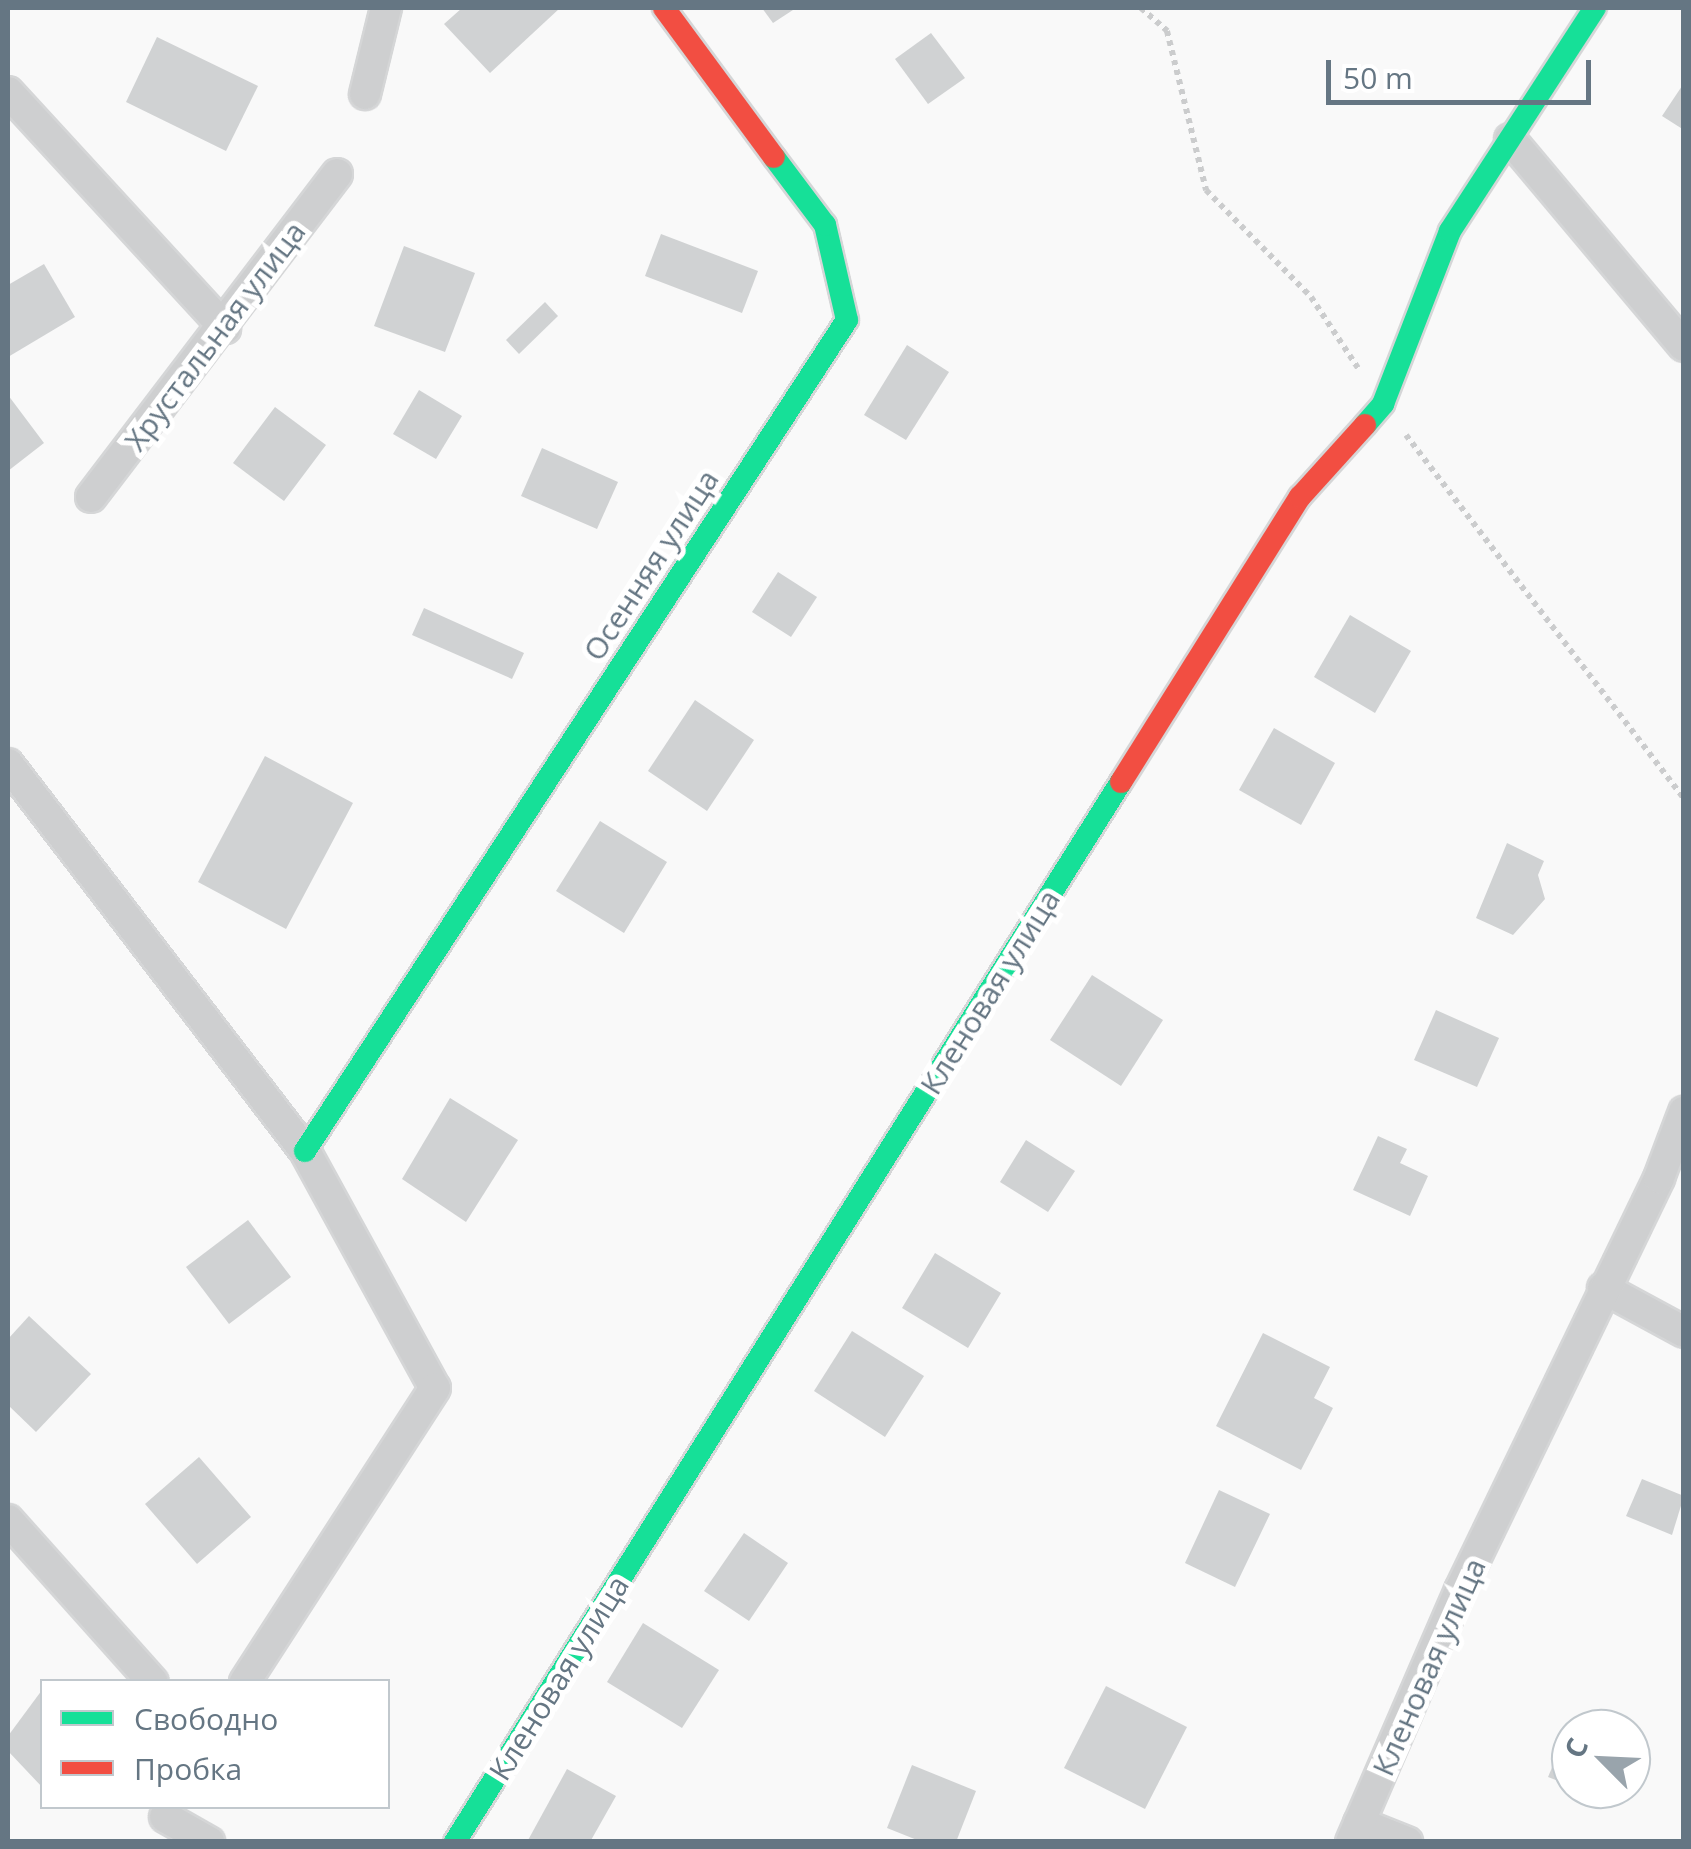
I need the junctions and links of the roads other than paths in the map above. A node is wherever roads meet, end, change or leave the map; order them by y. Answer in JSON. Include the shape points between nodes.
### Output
{"nodes":[{"id":1,"x":386,"y":8,"type":"edge"},
{"id":2,"x":664,"y":8,"type":"edge"},
{"id":3,"x":1594,"y":8,"type":"edge"},
{"id":4,"x":8,"y":92,"type":"edge"},
{"id":5,"x":365,"y":94,"type":"dead end"},
{"id":6,"x":1510,"y":138,"type":"junction"},
{"id":7,"x":337,"y":174,"type":"dead end"},
{"id":8,"x":225,"y":328,"type":"junction"},
{"id":9,"x":1684,"y":346,"type":"edge"},
{"id":10,"x":91,"y":497,"type":"dead end"},
{"id":11,"x":8,"y":764,"type":"edge"},
{"id":12,"x":1684,"y":1112,"type":"edge"},
{"id":13,"x":305,"y":1151,"type":"junction"},
{"id":14,"x":1602,"y":1288,"type":"junction"},
{"id":15,"x":1684,"y":1332,"type":"edge"},
{"id":16,"x":8,"y":1520,"type":"edge"},
{"id":17,"x":151,"y":1679,"type":"edge"},
{"id":18,"x":247,"y":1679,"type":"edge"},
{"id":19,"x":161,"y":1822,"type":"edge"},
{"id":20,"x":1355,"y":1832,"type":"edge"},
{"id":21,"x":209,"y":1842,"type":"edge"},
{"id":22,"x":455,"y":1842,"type":"edge"},
{"id":23,"x":1406,"y":1842,"type":"edge"}],
"edges":[{"from":1,"to":5,"type":"street"},
{"from":2,"to":13,"type":"street","name":"Осенняя улица","via":[[826,226],[847,320]]},
{"from":3,"to":6,"type":"street","name":"Кленовая улица"},
{"from":4,"to":8,"type":"street"},
{"from":6,"to":9,"type":"street"},
{"from":6,"to":22,"type":"street","name":"Кленовая улица","via":[[1450,231],[1382,404],[1300,497]]},
{"from":7,"to":8,"type":"street","name":"Хрустальная улица"},
{"from":8,"to":10,"type":"street","name":"Хрустальная улица"},
{"from":11,"to":13,"type":"street"},
{"from":12,"to":14,"type":"street","name":"Кленовая улица","via":[[1659,1178]]},
{"from":13,"to":18,"type":"street","via":[[435,1388]]},
{"from":14,"to":15,"type":"street"},
{"from":14,"to":20,"type":"street","name":"Кленовая улица"},
{"from":16,"to":17,"type":"street"},
{"from":19,"to":21,"type":"street"},
{"from":20,"to":23,"type":"street"}]}
